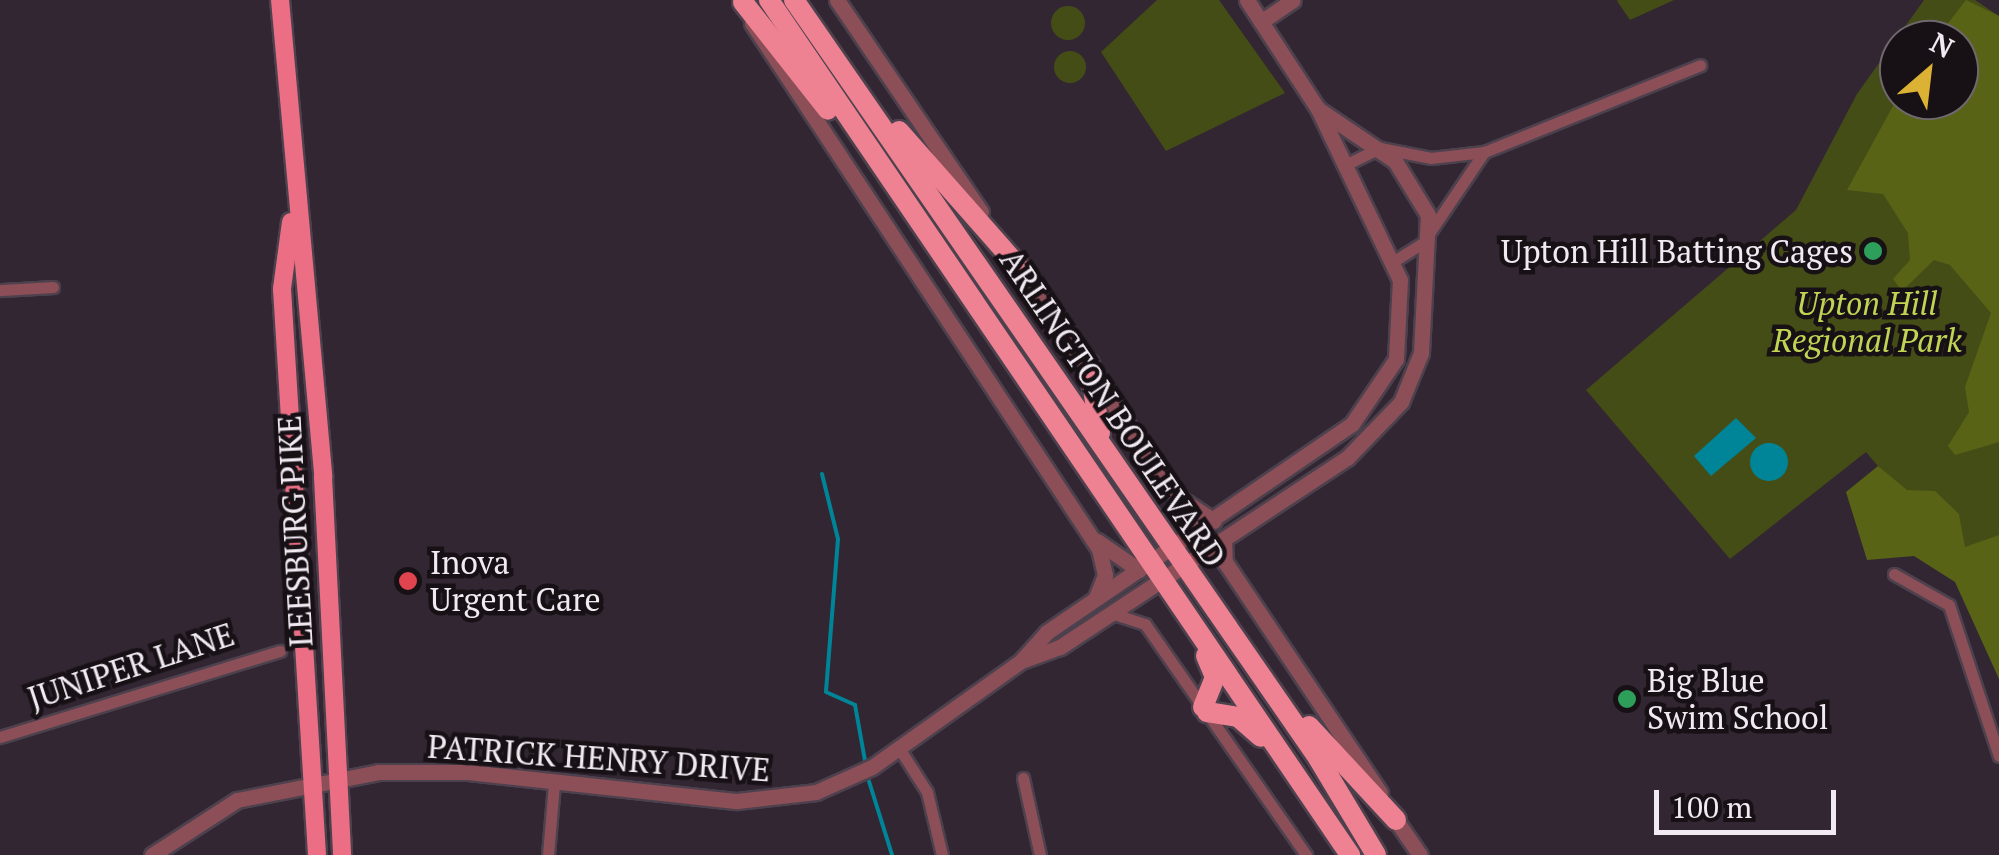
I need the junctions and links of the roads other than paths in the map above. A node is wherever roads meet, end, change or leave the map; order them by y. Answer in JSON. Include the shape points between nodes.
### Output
{"nodes":[{"id":1,"x":280,"y":0,"type":"edge"},
{"id":2,"x":769,"y":0,"type":"edge"},
{"id":3,"x":794,"y":0,"type":"edge"},
{"id":4,"x":837,"y":0,"type":"edge"},
{"id":5,"x":1247,"y":0,"type":"edge"},
{"id":6,"x":1293,"y":0,"type":"edge"},
{"id":7,"x":742,"y":1,"type":"edge"},
{"id":8,"x":1262,"y":21,"type":"junction"},
{"id":9,"x":808,"y":22,"type":"junction"},
{"id":10,"x":1700,"y":65,"type":"dead end"},
{"id":11,"x":1318,"y":108,"type":"junction"},
{"id":12,"x":1380,"y":148,"type":"junction"},
{"id":13,"x":1484,"y":152,"type":"junction"},
{"id":14,"x":1347,"y":164,"type":"junction"},
{"id":15,"x":903,"y":200,"type":"junction"},
{"id":16,"x":294,"y":204,"type":"junction"},
{"id":17,"x":1428,"y":237,"type":"junction"},
{"id":18,"x":1394,"y":261,"type":"junction"},
{"id":19,"x":1017,"y":265,"type":"junction"},
{"id":20,"x":52,"y":287,"type":"dead end"},
{"id":21,"x":0,"y":290,"type":"edge"},
{"id":22,"x":1089,"y":364,"type":"junction"},
{"id":23,"x":1101,"y":439,"type":"junction"},
{"id":24,"x":1214,"y":520,"type":"junction"},
{"id":25,"x":1083,"y":526,"type":"junction"},
{"id":26,"x":1224,"y":539,"type":"junction"},
{"id":27,"x":1178,"y":555,"type":"junction"},
{"id":28,"x":1151,"y":569,"type":"junction"},
{"id":29,"x":1894,"y":574,"type":"dead end"},
{"id":30,"x":1094,"y":601,"type":"junction"},
{"id":31,"x":1111,"y":613,"type":"junction"},
{"id":32,"x":1187,"y":613,"type":"junction"},
{"id":33,"x":280,"y":651,"type":"dead end"},
{"id":34,"x":1021,"y":661,"type":"junction"},
{"id":35,"x":1260,"y":678,"type":"junction"},
{"id":36,"x":1205,"y":710,"type":"junction"},
{"id":37,"x":0,"y":737,"type":"edge"},
{"id":38,"x":899,"y":748,"type":"junction"},
{"id":39,"x":1999,"y":756,"type":"edge"},
{"id":40,"x":1291,"y":769,"type":"junction"},
{"id":41,"x":338,"y":778,"type":"junction"},
{"id":42,"x":1023,"y":778,"type":"dead end"},
{"id":43,"x":312,"y":783,"type":"junction"},
{"id":44,"x":554,"y":783,"type":"junction"},
{"id":45,"x":1396,"y":820,"type":"junction"},
{"id":46,"x":152,"y":855,"type":"edge"},
{"id":47,"x":317,"y":855,"type":"edge"},
{"id":48,"x":342,"y":855,"type":"edge"},
{"id":49,"x":548,"y":855,"type":"edge"},
{"id":50,"x":942,"y":855,"type":"edge"},
{"id":51,"x":1040,"y":855,"type":"edge"},
{"id":52,"x":1306,"y":855,"type":"edge"},
{"id":53,"x":1350,"y":855,"type":"edge"},
{"id":54,"x":1376,"y":855,"type":"edge"},
{"id":55,"x":1420,"y":855,"type":"edge"}],
"edges":[{"from":1,"to":16,"type":"main road","name":"LEESBURG PIKE"},
{"from":2,"to":15,"type":"highway","name":"ARLINGTON BOULEVARD"},
{"from":3,"to":9,"type":"highway","name":"ARLINGTON BOULEVARD"},
{"from":4,"to":19,"type":"street"},
{"from":5,"to":8,"type":"street"},
{"from":6,"to":8,"type":"street"},
{"from":7,"to":15,"type":"highway"},
{"from":7,"to":25,"type":"street","via":[[859,195]]},
{"from":8,"to":11,"type":"street"},
{"from":9,"to":19,"type":"highway"},
{"from":9,"to":23,"type":"highway","name":"ARLINGTON BOULEVARD"},
{"from":10,"to":13,"type":"street","name":"PATRICK HENRY DRIVE"},
{"from":11,"to":12,"type":"street","name":"PATRICK HENRY DRIVE"},
{"from":11,"to":14,"type":"street","name":"PATRICK HENRY DRIVE"},
{"from":12,"to":13,"type":"street","name":"PATRICK HENRY DRIVE","via":[[1431,158]]},
{"from":12,"to":14,"type":"street"},
{"from":12,"to":17,"type":"street","name":"PATRICK HENRY DRIVE","via":[[1412,178]]},
{"from":13,"to":17,"type":"street"},
{"from":14,"to":18,"type":"street","name":"PATRICK HENRY DRIVE"},
{"from":15,"to":28,"type":"highway","name":"ARLINGTON BOULEVARD"},
{"from":16,"to":41,"type":"main road","name":"LEESBURG PIKE","via":[[309,288]]},
{"from":16,"to":43,"type":"main road","name":"LEESBURG PIKE","via":[[282,289]]},
{"from":17,"to":18,"type":"street"},
{"from":17,"to":26,"type":"street","name":"PATRICK HENRY DRIVE","via":[[1421,354],[1394,414],[1367,442]]},
{"from":18,"to":24,"type":"street","name":"PATRICK HENRY DRIVE","via":[[1406,304],[1402,338],[1375,401]]},
{"from":19,"to":22,"type":"street"},
{"from":20,"to":21,"type":"street"},
{"from":22,"to":23,"type":"highway"},
{"from":22,"to":24,"type":"street","via":[[1178,497]]},
{"from":23,"to":27,"type":"highway","name":"ARLINGTON BOULEVARD"},
{"from":24,"to":27,"type":"street","name":"PATRICK HENRY DRIVE"},
{"from":25,"to":28,"type":"street"},
{"from":25,"to":30,"type":"street","via":[[1103,562]]},
{"from":26,"to":27,"type":"street","name":"PATRICK HENRY DRIVE"},
{"from":26,"to":45,"type":"street","via":[[1225,562]]},
{"from":27,"to":28,"type":"street","name":"PATRICK HENRY DRIVE"},
{"from":27,"to":35,"type":"highway","name":"ARLINGTON BOULEVARD"},
{"from":28,"to":30,"type":"street","name":"PATRICK HENRY DRIVE"},
{"from":28,"to":31,"type":"street","name":"PATRICK HENRY DRIVE"},
{"from":28,"to":32,"type":"highway","name":"ARLINGTON BOULEVARD"},
{"from":29,"to":39,"type":"street","via":[[1949,606]]},
{"from":30,"to":34,"type":"street","name":"PATRICK HENRY DRIVE"},
{"from":31,"to":34,"type":"street","name":"PATRICK HENRY DRIVE"},
{"from":31,"to":36,"type":"street","via":[[1145,624]]},
{"from":32,"to":36,"type":"highway","via":[[1215,677]]},
{"from":32,"to":40,"type":"highway","name":"ARLINGTON BOULEVARD"},
{"from":33,"to":37,"type":"street","name":"JUNIPER LANE"},
{"from":34,"to":38,"type":"street","name":"PATRICK HENRY DRIVE"},
{"from":35,"to":45,"type":"highway"},
{"from":35,"to":54,"type":"highway","name":"ARLINGTON BOULEVARD"},
{"from":36,"to":40,"type":"highway","via":[[1238,717]]},
{"from":36,"to":52,"type":"street"},
{"from":38,"to":44,"type":"street","name":"PATRICK HENRY DRIVE","via":[[847,780],[765,802]]},
{"from":38,"to":50,"type":"street","via":[[927,792]]},
{"from":40,"to":53,"type":"highway","name":"ARLINGTON BOULEVARD"},
{"from":41,"to":43,"type":"street","name":"PATRICK HENRY DRIVE"},
{"from":41,"to":44,"type":"street","name":"PATRICK HENRY DRIVE","via":[[436,770]]},
{"from":41,"to":48,"type":"main road","name":"LEESBURG PIKE"},
{"from":42,"to":51,"type":"street"},
{"from":43,"to":46,"type":"street","name":"PATRICK HENRY DRIVE","via":[[216,809]]},
{"from":43,"to":47,"type":"main road","name":"LEESBURG PIKE"},
{"from":44,"to":49,"type":"street"},
{"from":45,"to":55,"type":"street"}]}
